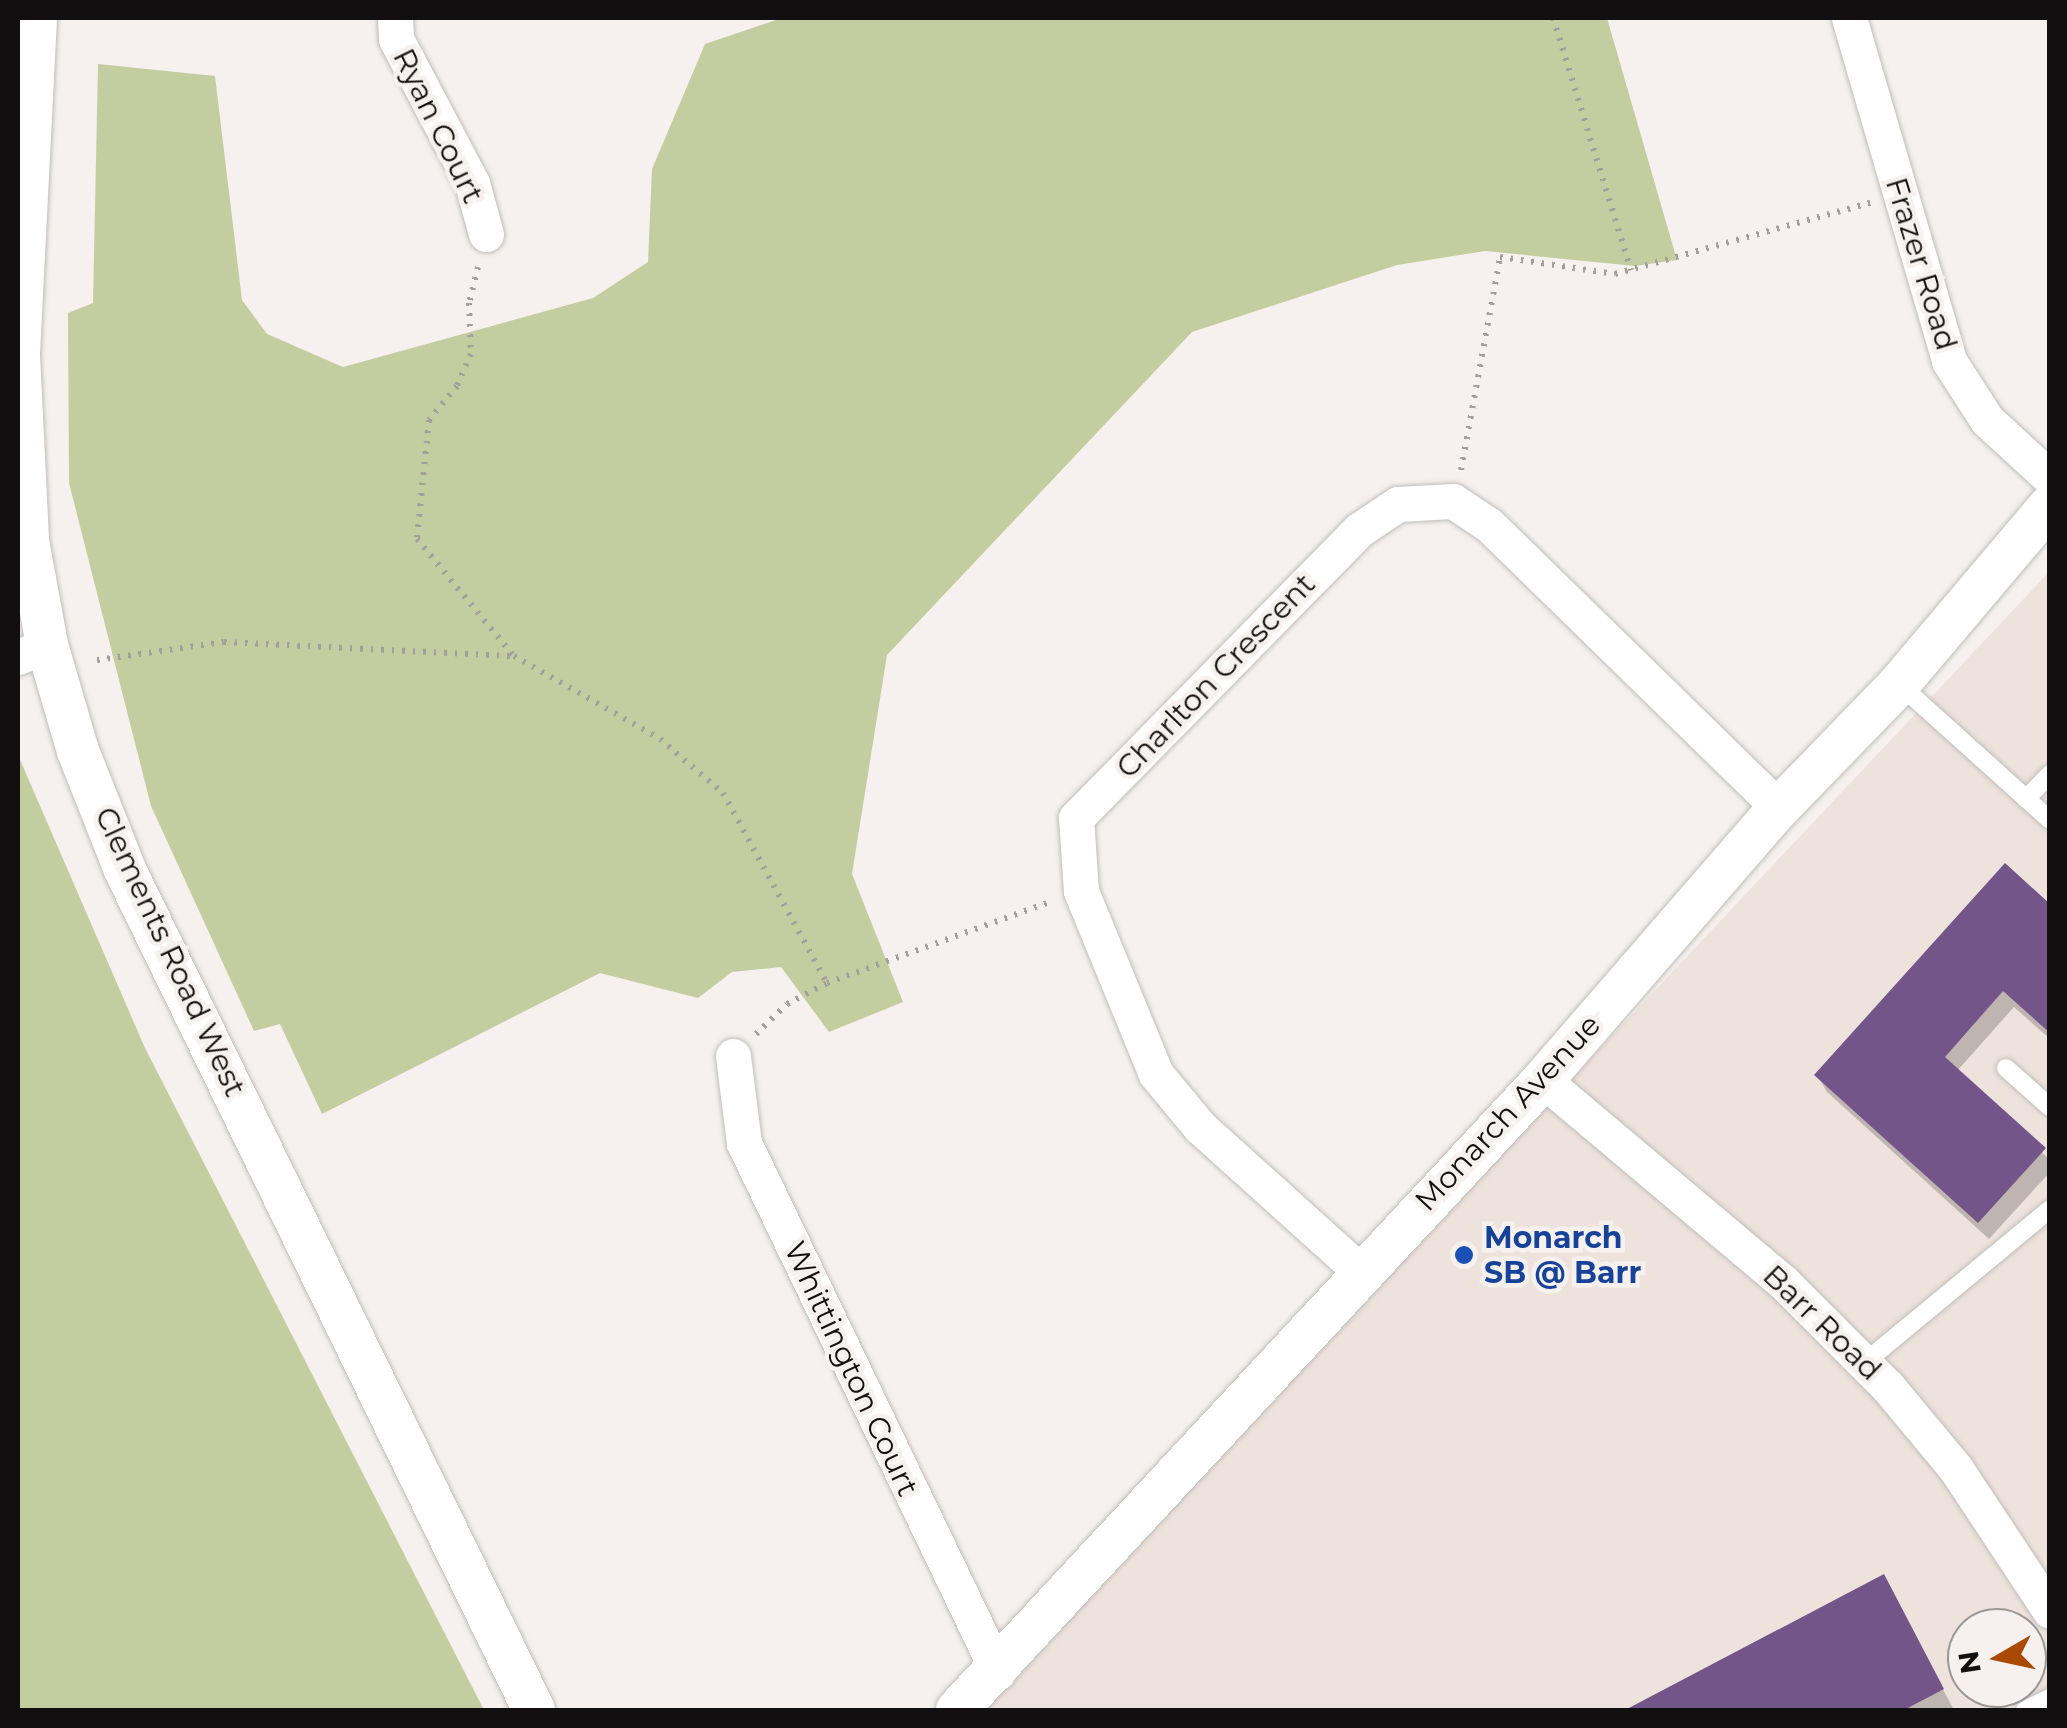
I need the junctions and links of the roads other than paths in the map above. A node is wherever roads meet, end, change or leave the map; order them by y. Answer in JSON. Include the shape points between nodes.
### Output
{"nodes":[{"id":1,"x":36,"y":18,"type":"edge"},
{"id":2,"x":394,"y":18,"type":"edge"},
{"id":3,"x":1849,"y":18,"type":"edge"},
{"id":4,"x":486,"y":234,"type":"road end"},
{"id":5,"x":2050,"y":478,"type":"edge"},
{"id":6,"x":2050,"y":505,"type":"edge"},
{"id":7,"x":32,"y":651,"type":"edge"},
{"id":8,"x":1899,"y":684,"type":"junction"},
{"id":9,"x":2050,"y":774,"type":"edge"},
{"id":10,"x":2026,"y":799,"type":"junction"},
{"id":11,"x":1780,"y":808,"type":"junction"},
{"id":12,"x":2050,"y":820,"type":"edge"},
{"id":13,"x":734,"y":1056,"type":"road end"},
{"id":14,"x":2006,"y":1068,"type":"dead end"},
{"id":15,"x":1543,"y":1080,"type":"junction"},
{"id":16,"x":2050,"y":1107,"type":"edge"},
{"id":17,"x":2050,"y":1210,"type":"edge"},
{"id":18,"x":1360,"y":1271,"type":"junction"},
{"id":19,"x":1864,"y":1363,"type":"junction"},
{"id":20,"x":2050,"y":1611,"type":"edge"},
{"id":21,"x":998,"y":1672,"type":"junction"},
{"id":22,"x":2050,"y":1698,"type":"edge"},
{"id":23,"x":534,"y":1710,"type":"edge"},
{"id":24,"x":957,"y":1710,"type":"edge"},
{"id":25,"x":2025,"y":1710,"type":"edge"}],
"edges":[{"from":1,"to":7,"type":"street","name":"Clements Road West","via":[[19,355]]},
{"from":2,"to":4,"type":"street","name":"Ryan Court","via":[[396,39],[472,184]]},
{"from":3,"to":5,"type":"street","name":"Frazer Road","via":[[1950,361],[1987,420]]},
{"from":6,"to":8,"type":"street","name":"Monarch Avenue"},
{"from":7,"to":23,"type":"street","name":"Clements Road West","via":[[124,870]]},
{"from":8,"to":10,"type":"lane"},
{"from":8,"to":11,"type":"street","name":"Monarch Avenue"},
{"from":9,"to":10,"type":"lane"},
{"from":10,"to":12,"type":"lane"},
{"from":11,"to":15,"type":"street","name":"Monarch Avenue"},
{"from":11,"to":18,"type":"street","name":"Charlton Crescent","via":[[1488,526],[1452,501],[1398,504],[1359,530],[1076,818],[1081,891],[1156,1074],[1200,1127]]},
{"from":13,"to":21,"type":"street","name":"Whittington Court","via":[[744,1144]]},
{"from":14,"to":16,"type":"lane"},
{"from":15,"to":18,"type":"street","name":"Monarch Avenue"},
{"from":15,"to":19,"type":"street","name":"Barr Road","via":[[1784,1283]]},
{"from":17,"to":19,"type":"lane"},
{"from":18,"to":21,"type":"street","name":"Monarch Avenue","via":[[1124,1524]]},
{"from":19,"to":20,"type":"street","name":"Barr Road","via":[[1956,1469]]},
{"from":21,"to":24,"type":"street","name":"Monarch Avenue"},
{"from":22,"to":25,"type":"lane"}]}
